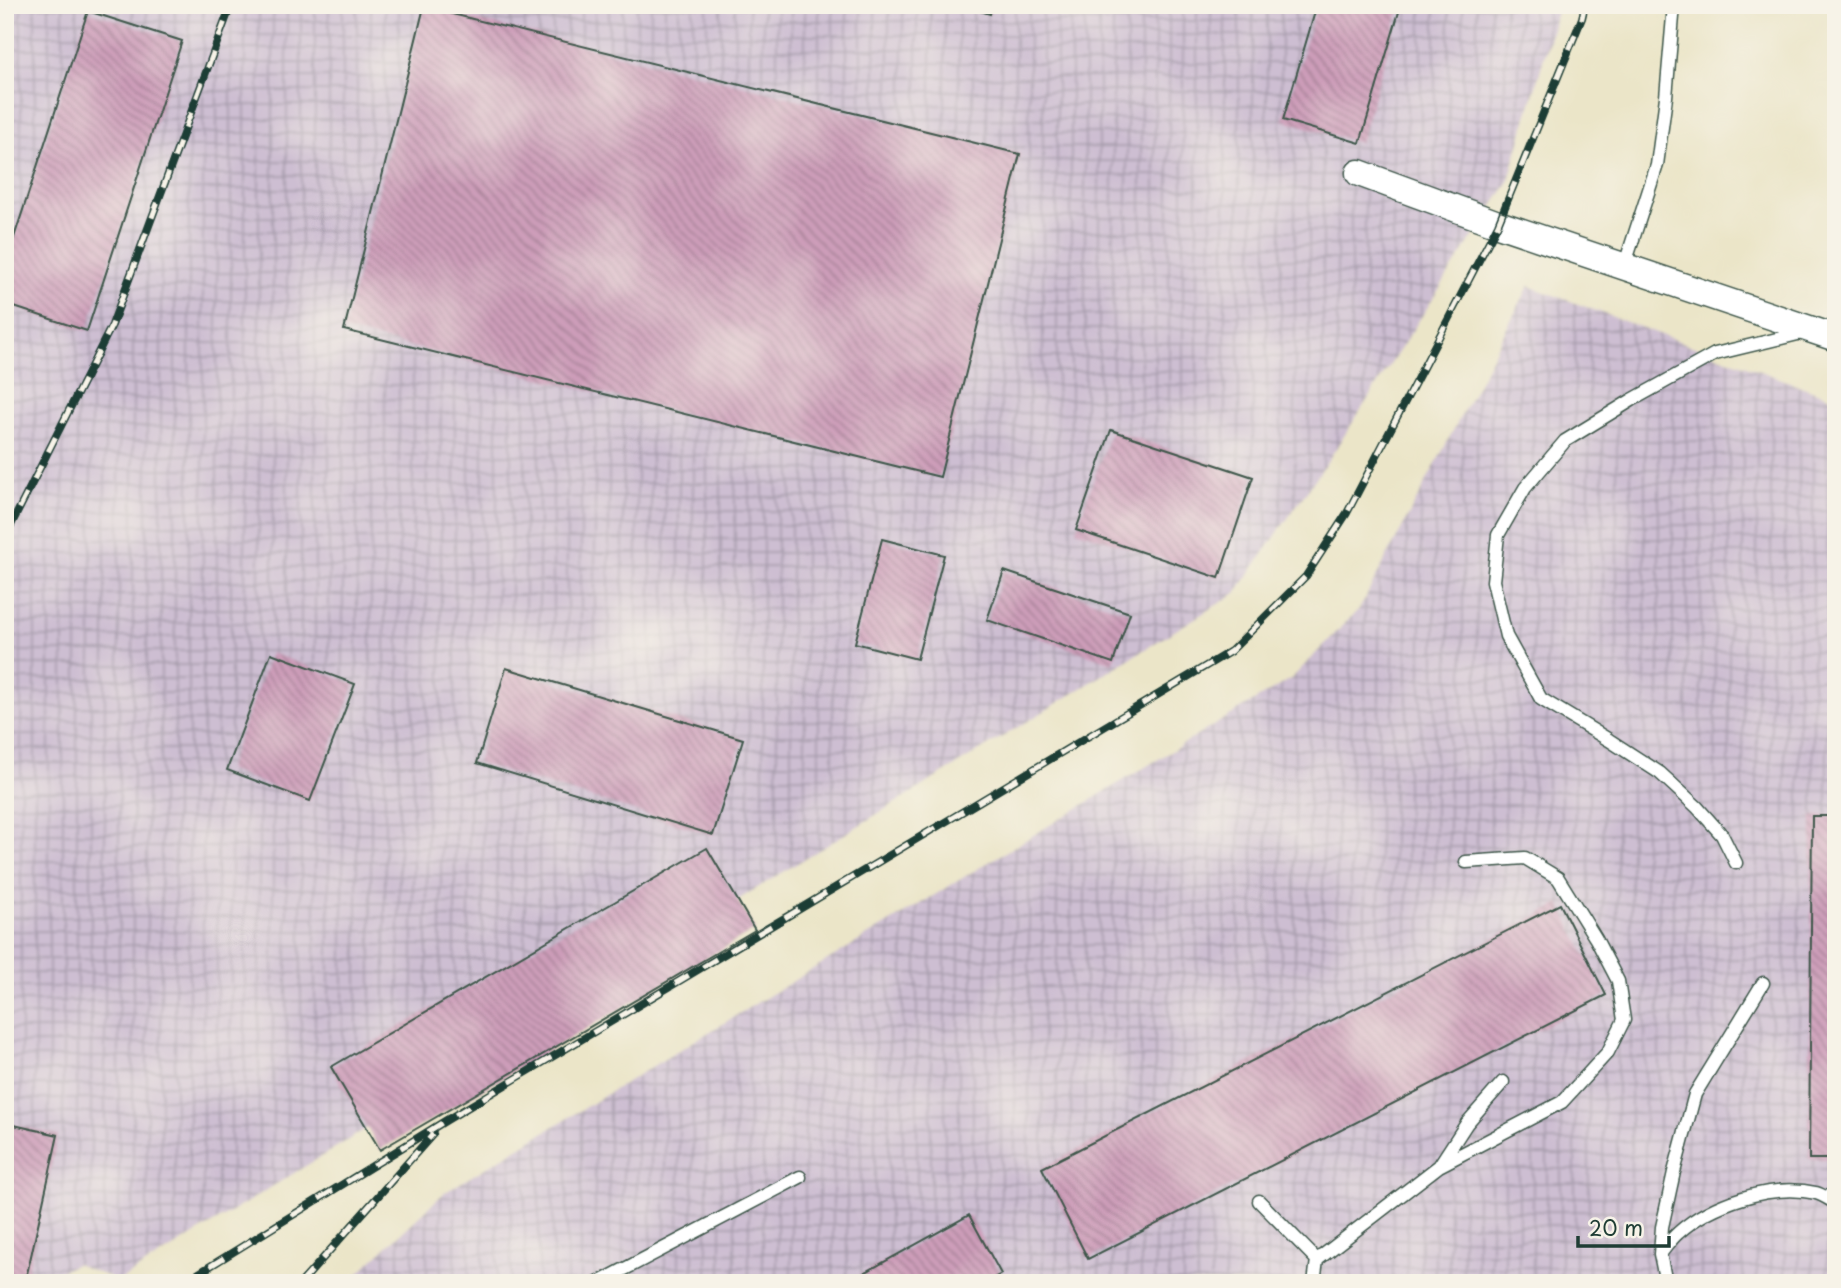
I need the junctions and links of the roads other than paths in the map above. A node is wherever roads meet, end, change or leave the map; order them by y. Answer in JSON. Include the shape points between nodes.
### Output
{"nodes":[{"id":1,"x":1674,"y":5,"type":"edge"},
{"id":2,"x":1359,"y":173,"type":"dead end"},
{"id":3,"x":1624,"y":267,"type":"junction"},
{"id":4,"x":1825,"y":334,"type":"edge"},
{"id":5,"x":1466,"y":862,"type":"dead end"},
{"id":6,"x":1736,"y":863,"type":"dead end"},
{"id":7,"x":1763,"y":983,"type":"dead end"},
{"id":8,"x":1503,"y":1082,"type":"dead end"},
{"id":9,"x":1439,"y":1166,"type":"junction"},
{"id":10,"x":800,"y":1177,"type":"dead end"},
{"id":11,"x":1259,"y":1201,"type":"dead end"},
{"id":12,"x":1836,"y":1203,"type":"edge"},
{"id":13,"x":1660,"y":1254,"type":"junction"},
{"id":14,"x":1317,"y":1260,"type":"junction"},
{"id":15,"x":598,"y":1283,"type":"edge"},
{"id":16,"x":1314,"y":1283,"type":"edge"},
{"id":17,"x":1666,"y":1283,"type":"edge"}],
"edges":[{"from":1,"to":3,"type":"lane","via":[[1657,165]]},
{"from":2,"to":3,"type":"street"},
{"from":3,"to":4,"type":"street"},
{"from":4,"to":6,"type":"lane","via":[[1715,354],[1564,441],[1525,488],[1498,535],[1493,581],[1506,636],[1541,699],[1660,774],[1722,835]]},
{"from":5,"to":9,"type":"lane","via":[[1525,858],[1558,878],[1618,981],[1624,1020],[1608,1052],[1562,1102]]},
{"from":7,"to":13,"type":"lane","via":[[1695,1094],[1674,1172]]},
{"from":8,"to":9,"type":"lane","via":[[1466,1123]]},
{"from":9,"to":14,"type":"lane"},
{"from":10,"to":15,"type":"lane"},
{"from":11,"to":14,"type":"lane"},
{"from":12,"to":13,"type":"lane","via":[[1818,1194],[1783,1190],[1751,1196],[1709,1211],[1678,1233]]},
{"from":13,"to":17,"type":"lane"},
{"from":14,"to":16,"type":"lane"}]}
